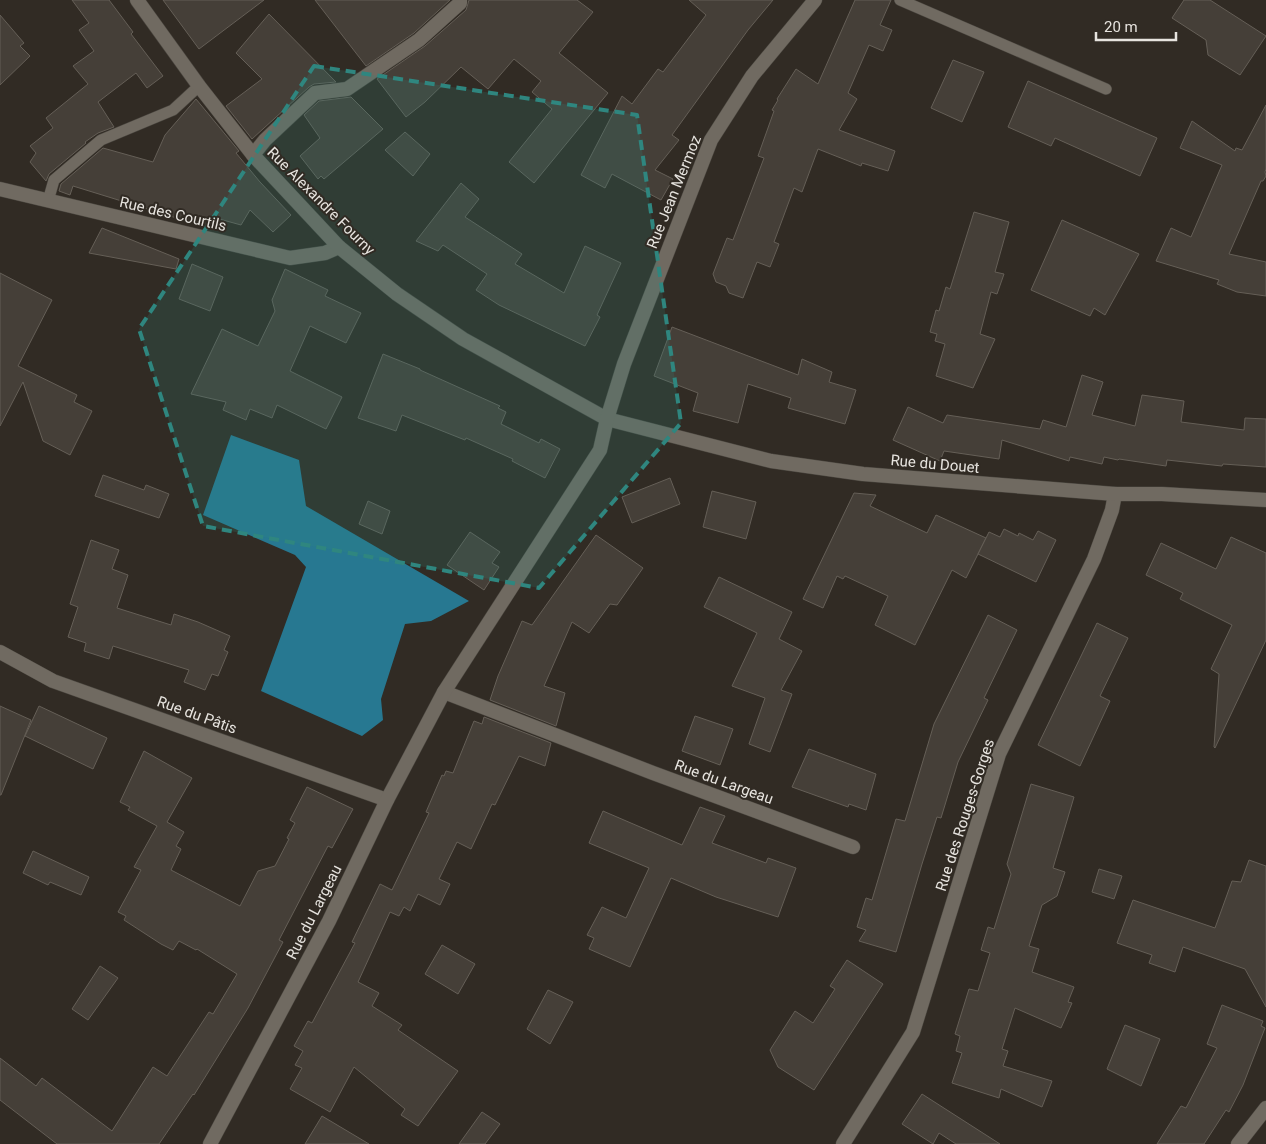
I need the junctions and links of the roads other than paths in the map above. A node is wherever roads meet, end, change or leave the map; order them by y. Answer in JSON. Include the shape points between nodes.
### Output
{"nodes":[{"id":1,"x":137,"y":0,"type":"edge"},
{"id":2,"x":460,"y":0,"type":"edge"},
{"id":3,"x":815,"y":0,"type":"edge"},
{"id":4,"x":900,"y":0,"type":"edge"},
{"id":5,"x":199,"y":86,"type":"junction"},
{"id":6,"x":1106,"y":89,"type":"dead end"},
{"id":7,"x":253,"y":155,"type":"junction"},
{"id":8,"x":0,"y":189,"type":"edge"},
{"id":9,"x":48,"y":201,"type":"junction"},
{"id":10,"x":340,"y":247,"type":"junction"},
{"id":11,"x":607,"y":419,"type":"junction"},
{"id":12,"x":1115,"y":494,"type":"junction"},
{"id":13,"x":1266,"y":500,"type":"edge"},
{"id":14,"x":0,"y":652,"type":"edge"},
{"id":15,"x":444,"y":692,"type":"junction"},
{"id":16,"x":387,"y":800,"type":"junction"},
{"id":17,"x":853,"y":847,"type":"dead end"},
{"id":18,"x":1266,"y":1108,"type":"edge"},
{"id":19,"x":210,"y":1144,"type":"edge"},
{"id":20,"x":843,"y":1144,"type":"edge"},
{"id":21,"x":1238,"y":1144,"type":"edge"}],
"edges":[{"from":1,"to":5,"type":"street","name":"Rue Alexandre Fourny"},
{"from":2,"to":7,"type":"street","via":[[419,40],[347,89],[315,93]]},
{"from":3,"to":11,"type":"street","name":"Rue Jean Mermoz","via":[[752,76],[711,140],[624,364]]},
{"from":4,"to":6,"type":"lane"},
{"from":5,"to":7,"type":"street","name":"Rue Alexandre Fourny"},
{"from":5,"to":9,"type":"lane","via":[[173,110],[101,140],[54,180]]},
{"from":7,"to":10,"type":"street","name":"Rue Alexandre Fourny"},
{"from":8,"to":9,"type":"street","name":"Rue des Courtils"},
{"from":9,"to":10,"type":"street","name":"Rue des Courtils","via":[[290,258],[325,253]]},
{"from":10,"to":11,"type":"street","name":"Rue Alexandre Fourny","via":[[396,294],[463,339]]},
{"from":11,"to":12,"type":"street","name":"Rue du Douet","via":[[771,461],[863,474]]},
{"from":11,"to":15,"type":"street","name":"Rue du Largeau","via":[[600,450]]},
{"from":12,"to":13,"type":"street","name":"Rue du Douet"},
{"from":12,"to":20,"type":"street","name":"Rue des Rouges-Gorges","via":[[1094,559],[999,754],[914,1032]]},
{"from":14,"to":16,"type":"street","name":"Rue du Pâtis","via":[[53,681]]},
{"from":15,"to":16,"type":"street","name":"Rue du Largeau"},
{"from":15,"to":17,"type":"street","name":"Rue du Largeau"},
{"from":16,"to":19,"type":"street","name":"Rue du Largeau","via":[[328,921]]},
{"from":18,"to":21,"type":"street"}]}
